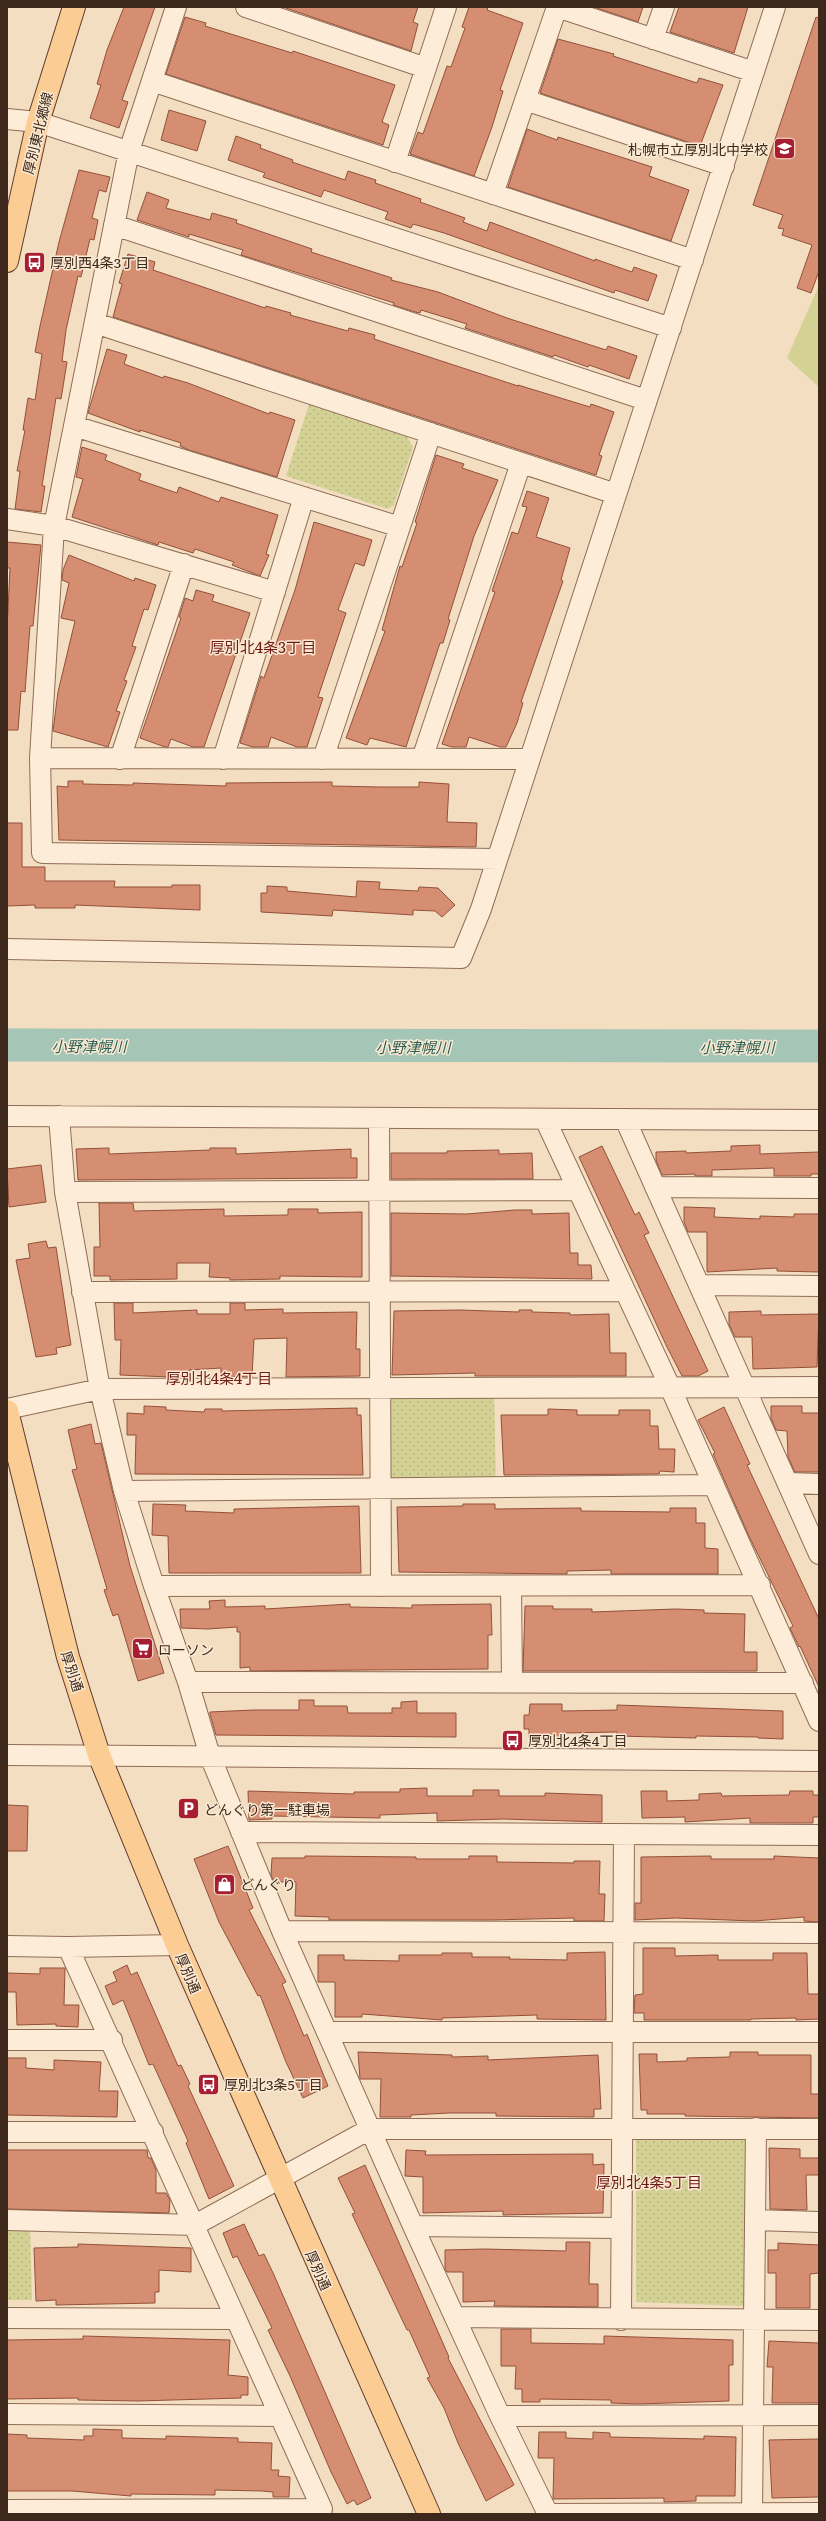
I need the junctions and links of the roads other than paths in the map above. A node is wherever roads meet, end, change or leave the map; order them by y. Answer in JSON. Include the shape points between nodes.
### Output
{"nodes":[{"id":1,"x":74,"y":7,"type":"edge"},
{"id":2,"x":176,"y":7,"type":"edge"},
{"id":3,"x":246,"y":7,"type":"edge"},
{"id":4,"x":446,"y":7,"type":"edge"},
{"id":5,"x":557,"y":7,"type":"edge"},
{"id":6,"x":664,"y":7,"type":"edge"},
{"id":7,"x":775,"y":7,"type":"edge"},
{"id":8,"x":653,"y":39,"type":"junction"},
{"id":9,"x":426,"y":68,"type":"junction"},
{"id":10,"x":754,"y":72,"type":"junction"},
{"id":11,"x":152,"y":81,"type":"junction"},
{"id":12,"x":525,"y":100,"type":"junction"},
{"id":13,"x":7,"y":120,"type":"edge"},
{"id":14,"x":38,"y":122,"type":"junction"},
{"id":15,"x":129,"y":151,"type":"junction"},
{"id":16,"x":395,"y":162,"type":"junction"},
{"id":17,"x":724,"y":166,"type":"junction"},
{"id":18,"x":493,"y":194,"type":"junction"},
{"id":19,"x":114,"y":225,"type":"junction"},
{"id":20,"x":693,"y":260,"type":"junction"},
{"id":21,"x":7,"y":261,"type":"edge"},
{"id":22,"x":95,"y":323,"type":"junction"},
{"id":23,"x":671,"y":328,"type":"junction"},
{"id":24,"x":646,"y":400,"type":"junction"},
{"id":25,"x":74,"y":426,"type":"junction"},
{"id":26,"x":431,"y":434,"type":"junction"},
{"id":27,"x":521,"y":463,"type":"junction"},
{"id":28,"x":616,"y":494,"type":"junction"},
{"id":29,"x":304,"y":497,"type":"junction"},
{"id":30,"x":7,"y":519,"type":"edge"},
{"id":31,"x":54,"y":526,"type":"junction"},
{"id":32,"x":400,"y":527,"type":"junction"},
{"id":33,"x":184,"y":564,"type":"junction"},
{"id":34,"x":275,"y":592,"type":"junction"},
{"id":35,"x":40,"y":758,"type":"junction"},
{"id":36,"x":120,"y":759,"type":"junction"},
{"id":37,"x":223,"y":759,"type":"junction"},
{"id":38,"x":323,"y":759,"type":"junction"},
{"id":39,"x":422,"y":759,"type":"junction"},
{"id":40,"x":529,"y":759,"type":"junction"},
{"id":41,"x":497,"y":859,"type":"junction"},
{"id":42,"x":7,"y":949,"type":"edge"},
{"id":43,"x":7,"y":1116,"type":"edge"},
{"id":44,"x":59,"y":1116,"type":"junction"},
{"id":45,"x":379,"y":1118,"type":"junction"},
{"id":46,"x":545,"y":1119,"type":"junction"},
{"id":47,"x":625,"y":1119,"type":"junction"},
{"id":48,"x":819,"y":1120,"type":"edge"},
{"id":49,"x":655,"y":1187,"type":"junction"},
{"id":50,"x":819,"y":1188,"type":"edge"},
{"id":51,"x":578,"y":1190,"type":"junction"},
{"id":52,"x":379,"y":1191,"type":"junction"},
{"id":53,"x":64,"y":1192,"type":"junction"},
{"id":54,"x":699,"y":1285,"type":"junction"},
{"id":55,"x":819,"y":1286,"type":"edge"},
{"id":56,"x":380,"y":1291,"type":"junction"},
{"id":57,"x":625,"y":1291,"type":"junction"},
{"id":58,"x":82,"y":1292,"type":"junction"},
{"id":59,"x":670,"y":1387,"type":"junction"},
{"id":60,"x":744,"y":1387,"type":"junction"},
{"id":61,"x":819,"y":1387,"type":"edge"},
{"id":62,"x":380,"y":1388,"type":"junction"},
{"id":63,"x":100,"y":1389,"type":"junction"},
{"id":64,"x":7,"y":1410,"type":"edge"},
{"id":65,"x":788,"y":1484,"type":"junction"},
{"id":66,"x":819,"y":1484,"type":"edge"},
{"id":67,"x":714,"y":1485,"type":"junction"},
{"id":68,"x":381,"y":1488,"type":"junction"},
{"id":69,"x":124,"y":1491,"type":"junction"},
{"id":70,"x":819,"y":1554,"type":"edge"},
{"id":71,"x":760,"y":1585,"type":"junction"},
{"id":72,"x":154,"y":1586,"type":"junction"},
{"id":73,"x":381,"y":1586,"type":"junction"},
{"id":74,"x":511,"y":1586,"type":"junction"},
{"id":75,"x":188,"y":1682,"type":"junction"},
{"id":76,"x":512,"y":1682,"type":"junction"},
{"id":77,"x":803,"y":1683,"type":"junction"},
{"id":78,"x":819,"y":1721,"type":"edge"},
{"id":79,"x":7,"y":1755,"type":"edge"},
{"id":80,"x":99,"y":1755,"type":"junction"},
{"id":81,"x":210,"y":1756,"type":"junction"},
{"id":82,"x":819,"y":1761,"type":"edge"},
{"id":83,"x":241,"y":1832,"type":"junction"},
{"id":84,"x":624,"y":1834,"type":"junction"},
{"id":85,"x":819,"y":1835,"type":"edge"},
{"id":86,"x":282,"y":1931,"type":"junction"},
{"id":87,"x":622,"y":1933,"type":"junction"},
{"id":88,"x":819,"y":1933,"type":"edge"},
{"id":89,"x":177,"y":1944,"type":"junction"},
{"id":90,"x":7,"y":1946,"type":"edge"},
{"id":91,"x":68,"y":1947,"type":"junction"},
{"id":92,"x":328,"y":2032,"type":"junction"},
{"id":93,"x":819,"y":2032,"type":"edge"},
{"id":94,"x":622,"y":2033,"type":"junction"},
{"id":95,"x":7,"y":2040,"type":"edge"},
{"id":96,"x":112,"y":2040,"type":"junction"},
{"id":97,"x":756,"y":2128,"type":"junction"},
{"id":98,"x":370,"y":2129,"type":"junction"},
{"id":99,"x":819,"y":2129,"type":"edge"},
{"id":100,"x":622,"y":2130,"type":"junction"},
{"id":101,"x":7,"y":2132,"type":"edge"},
{"id":102,"x":153,"y":2132,"type":"junction"},
{"id":103,"x":279,"y":2179,"type":"junction"},
{"id":104,"x":7,"y":2220,"type":"edge"},
{"id":105,"x":755,"y":2220,"type":"junction"},
{"id":106,"x":819,"y":2222,"type":"edge"},
{"id":107,"x":194,"y":2225,"type":"junction"},
{"id":108,"x":413,"y":2226,"type":"junction"},
{"id":109,"x":620,"y":2228,"type":"junction"},
{"id":110,"x":455,"y":2317,"type":"junction"},
{"id":111,"x":7,"y":2318,"type":"edge"},
{"id":112,"x":236,"y":2319,"type":"junction"},
{"id":113,"x":621,"y":2320,"type":"junction"},
{"id":114,"x":754,"y":2320,"type":"junction"},
{"id":115,"x":819,"y":2320,"type":"edge"},
{"id":116,"x":7,"y":2414,"type":"edge"},
{"id":117,"x":753,"y":2414,"type":"junction"},
{"id":118,"x":819,"y":2415,"type":"edge"},
{"id":119,"x":280,"y":2416,"type":"junction"},
{"id":120,"x":500,"y":2416,"type":"junction"},
{"id":121,"x":7,"y":2510,"type":"edge"},
{"id":122,"x":752,"y":2513,"type":"edge"},
{"id":123,"x":819,"y":2513,"type":"edge"},
{"id":124,"x":429,"y":2514,"type":"edge"}],
"edges":[{"from":1,"to":14,"type":"main road","name":"厚別東北郷線"},
{"from":2,"to":11,"type":"street"},
{"from":3,"to":9,"type":"street"},
{"from":4,"to":9,"type":"street"},
{"from":5,"to":8,"type":"street"},
{"from":5,"to":12,"type":"street"},
{"from":6,"to":8,"type":"street"},
{"from":7,"to":10,"type":"street"},
{"from":8,"to":10,"type":"street"},
{"from":9,"to":16,"type":"street"},
{"from":10,"to":17,"type":"street"},
{"from":11,"to":15,"type":"street"},
{"from":11,"to":16,"type":"street"},
{"from":12,"to":17,"type":"street"},
{"from":12,"to":18,"type":"street"},
{"from":13,"to":14,"type":"street"},
{"from":14,"to":15,"type":"street"},
{"from":14,"to":21,"type":"main road","name":"厚別東北郷線"},
{"from":15,"to":19,"type":"street"},
{"from":15,"to":23,"type":"street"},
{"from":16,"to":18,"type":"street"},
{"from":17,"to":20,"type":"street"},
{"from":18,"to":20,"type":"street"},
{"from":19,"to":22,"type":"street"},
{"from":19,"to":24,"type":"street"},
{"from":20,"to":23,"type":"street"},
{"from":22,"to":25,"type":"street"},
{"from":22,"to":26,"type":"street"},
{"from":23,"to":24,"type":"street"},
{"from":24,"to":28,"type":"street"},
{"from":25,"to":29,"type":"street"},
{"from":25,"to":31,"type":"street"},
{"from":26,"to":27,"type":"street"},
{"from":26,"to":32,"type":"street"},
{"from":27,"to":28,"type":"street"},
{"from":27,"to":39,"type":"street"},
{"from":28,"to":40,"type":"street"},
{"from":29,"to":32,"type":"street"},
{"from":29,"to":34,"type":"street"},
{"from":30,"to":31,"type":"street"},
{"from":31,"to":33,"type":"street"},
{"from":31,"to":35,"type":"street"},
{"from":32,"to":38,"type":"street"},
{"from":33,"to":34,"type":"street"},
{"from":33,"to":36,"type":"street"},
{"from":34,"to":37,"type":"street"},
{"from":35,"to":36,"type":"street"},
{"from":35,"to":41,"type":"street","via":[[42,853]]},
{"from":36,"to":37,"type":"street"},
{"from":37,"to":38,"type":"street"},
{"from":38,"to":39,"type":"street"},
{"from":39,"to":40,"type":"street"},
{"from":40,"to":41,"type":"street"},
{"from":41,"to":42,"type":"street","via":[[461,958]]},
{"from":43,"to":44,"type":"street"},
{"from":44,"to":45,"type":"street"},
{"from":44,"to":53,"type":"street"},
{"from":45,"to":46,"type":"street"},
{"from":45,"to":52,"type":"street"},
{"from":46,"to":47,"type":"street"},
{"from":46,"to":51,"type":"street"},
{"from":47,"to":48,"type":"street"},
{"from":47,"to":49,"type":"street"},
{"from":49,"to":50,"type":"street"},
{"from":49,"to":54,"type":"street"},
{"from":51,"to":52,"type":"street"},
{"from":51,"to":57,"type":"street"},
{"from":52,"to":53,"type":"street"},
{"from":52,"to":56,"type":"street"},
{"from":53,"to":58,"type":"street"},
{"from":54,"to":55,"type":"street"},
{"from":54,"to":60,"type":"street"},
{"from":56,"to":57,"type":"street"},
{"from":56,"to":58,"type":"street"},
{"from":56,"to":62,"type":"street"},
{"from":57,"to":59,"type":"street"},
{"from":58,"to":63,"type":"street"},
{"from":59,"to":60,"type":"street"},
{"from":59,"to":62,"type":"street"},
{"from":59,"to":67,"type":"street"},
{"from":60,"to":61,"type":"street"},
{"from":60,"to":65,"type":"street"},
{"from":62,"to":63,"type":"street"},
{"from":62,"to":68,"type":"street"},
{"from":63,"to":64,"type":"street"},
{"from":63,"to":69,"type":"street"},
{"from":64,"to":80,"type":"main road","name":"厚別通","via":[[68,1657]]},
{"from":65,"to":66,"type":"street"},
{"from":65,"to":70,"type":"street"},
{"from":67,"to":68,"type":"street"},
{"from":67,"to":71,"type":"street"},
{"from":68,"to":69,"type":"street"},
{"from":68,"to":73,"type":"street"},
{"from":69,"to":72,"type":"street"},
{"from":71,"to":74,"type":"street"},
{"from":71,"to":77,"type":"street"},
{"from":72,"to":73,"type":"street"},
{"from":72,"to":75,"type":"street"},
{"from":73,"to":74,"type":"street"},
{"from":74,"to":76,"type":"street"},
{"from":75,"to":76,"type":"street"},
{"from":75,"to":81,"type":"street"},
{"from":76,"to":77,"type":"street"},
{"from":77,"to":78,"type":"street"},
{"from":79,"to":80,"type":"street"},
{"from":80,"to":81,"type":"street"},
{"from":80,"to":89,"type":"main road","name":"厚別通"},
{"from":81,"to":82,"type":"street"},
{"from":81,"to":83,"type":"street"},
{"from":83,"to":84,"type":"street"},
{"from":83,"to":86,"type":"street"},
{"from":84,"to":85,"type":"street"},
{"from":84,"to":87,"type":"street"},
{"from":86,"to":87,"type":"street"},
{"from":86,"to":92,"type":"street"},
{"from":87,"to":88,"type":"street"},
{"from":87,"to":94,"type":"street"},
{"from":89,"to":91,"type":"street"},
{"from":89,"to":103,"type":"main road","name":"厚別通"},
{"from":90,"to":91,"type":"street"},
{"from":91,"to":96,"type":"street"},
{"from":92,"to":94,"type":"street"},
{"from":92,"to":98,"type":"street"},
{"from":93,"to":94,"type":"street"},
{"from":94,"to":100,"type":"street"},
{"from":95,"to":96,"type":"street"},
{"from":96,"to":102,"type":"street"},
{"from":97,"to":99,"type":"street"},
{"from":97,"to":100,"type":"street"},
{"from":97,"to":105,"type":"street"},
{"from":98,"to":100,"type":"street"},
{"from":98,"to":103,"type":"street"},
{"from":98,"to":108,"type":"street"},
{"from":100,"to":109,"type":"street"},
{"from":101,"to":102,"type":"street"},
{"from":102,"to":107,"type":"street"},
{"from":103,"to":107,"type":"street"},
{"from":103,"to":124,"type":"main road","name":"厚別通"},
{"from":104,"to":107,"type":"street"},
{"from":105,"to":106,"type":"street"},
{"from":105,"to":114,"type":"street"},
{"from":107,"to":112,"type":"street"},
{"from":108,"to":109,"type":"street"},
{"from":108,"to":110,"type":"street"},
{"from":109,"to":113,"type":"street"},
{"from":110,"to":113,"type":"street"},
{"from":110,"to":120,"type":"street"},
{"from":111,"to":112,"type":"street"},
{"from":112,"to":119,"type":"street"},
{"from":113,"to":114,"type":"street"},
{"from":114,"to":115,"type":"street"},
{"from":114,"to":117,"type":"street"},
{"from":116,"to":119,"type":"street"},
{"from":117,"to":118,"type":"street"},
{"from":117,"to":120,"type":"street"},
{"from":117,"to":122,"type":"street"},
{"from":119,"to":121,"type":"street","via":[[322,2509]]},
{"from":120,"to":122,"type":"street","via":[[548,2514]]},
{"from":122,"to":123,"type":"street"}]}
